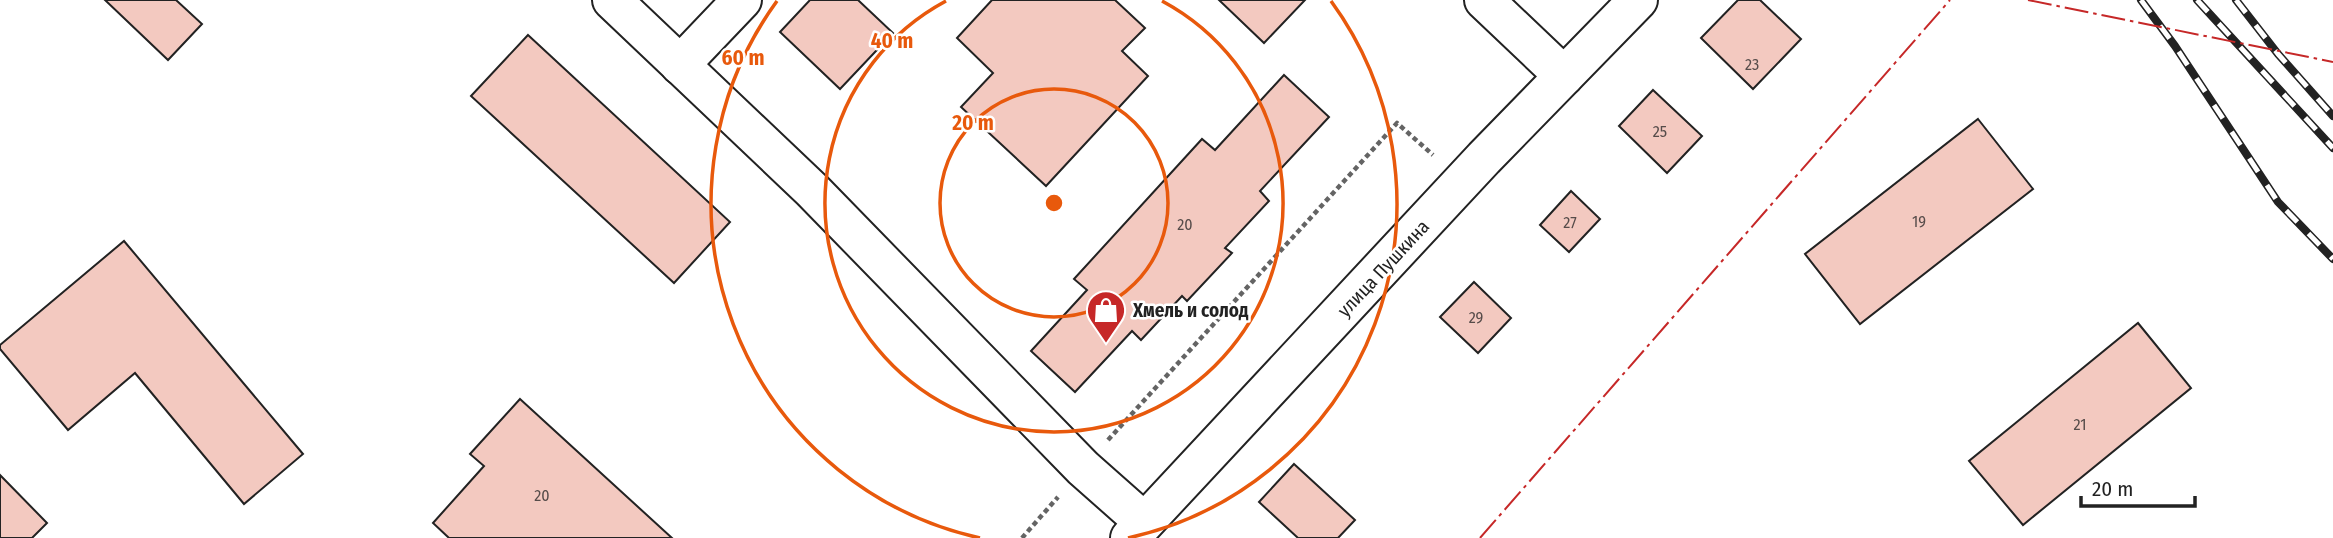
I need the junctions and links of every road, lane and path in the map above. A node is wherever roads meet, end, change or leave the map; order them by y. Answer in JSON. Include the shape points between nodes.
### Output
{"nodes":[{"id":1,"x":612,"y":0,"type":"edge"},
{"id":2,"x":742,"y":0,"type":"edge"},
{"id":3,"x":1484,"y":0,"type":"edge"},
{"id":4,"x":1638,"y":0,"type":"edge"},
{"id":5,"x":680,"y":65,"type":"junction"},
{"id":6,"x":1564,"y":76,"type":"junction"},
{"id":7,"x":1464,"y":182,"type":"junction"},
{"id":8,"x":1083,"y":468,"type":"junction"},
{"id":9,"x":1137,"y":530,"type":"edge"},
{"id":10,"x":1022,"y":538,"type":"edge"}],
"edges":[{"from":1,"to":5,"type":"street"},
{"from":2,"to":5,"type":"street"},
{"from":3,"to":6,"type":"street"},
{"from":4,"to":6,"type":"street","name":"улица Пушкина"},
{"from":5,"to":8,"type":"street","via":[[812,190]]},
{"from":6,"to":7,"type":"street","name":"улица Пушкина"},
{"from":7,"to":8,"type":"path","via":[[1397,123]]},
{"from":7,"to":9,"type":"street","name":"улица Пушкина"},
{"from":8,"to":9,"type":"street"},
{"from":8,"to":10,"type":"path"}]}
